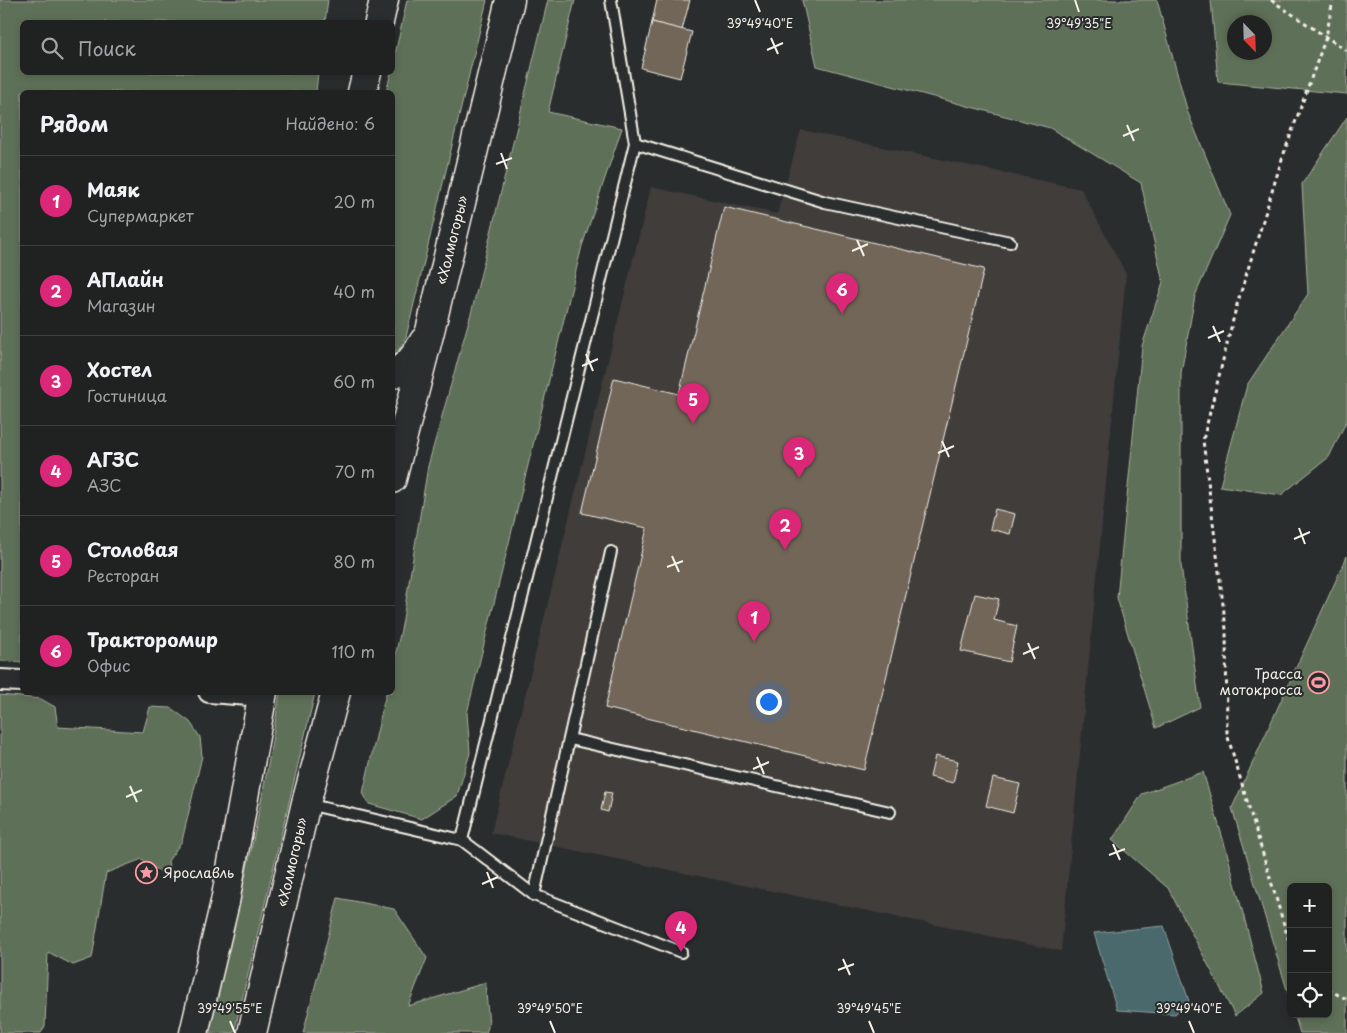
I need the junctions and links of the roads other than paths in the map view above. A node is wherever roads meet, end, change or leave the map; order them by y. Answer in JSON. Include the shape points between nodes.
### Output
{"nodes":[{"id":1,"x":384,"y":0,"type":"edge"},
{"id":2,"x":510,"y":0,"type":"edge"},
{"id":3,"x":611,"y":0,"type":"edge"},
{"id":4,"x":379,"y":20,"type":"edge"},
{"id":5,"x":366,"y":75,"type":"edge"},
{"id":6,"x":362,"y":90,"type":"edge"},
{"id":7,"x":635,"y":143,"type":"junction"},
{"id":8,"x":1010,"y":242,"type":"dead end"},
{"id":9,"x":430,"y":331,"type":"junction"},
{"id":10,"x":395,"y":373,"type":"edge"},
{"id":11,"x":395,"y":467,"type":"edge"},
{"id":12,"x":612,"y":552,"type":"dead end"},
{"id":13,"x":0,"y":680,"type":"edge"},
{"id":14,"x":20,"y":681,"type":"edge"},
{"id":15,"x":263,"y":695,"type":"edge"},
{"id":16,"x":335,"y":695,"type":"edge"},
{"id":17,"x":570,"y":739,"type":"junction"},
{"id":18,"x":306,"y":803,"type":"junction"},
{"id":19,"x":890,"y":812,"type":"dead end"},
{"id":20,"x":462,"y":840,"type":"junction"},
{"id":21,"x":534,"y":895,"type":"junction"},
{"id":22,"x":680,"y":952,"type":"dead end"},
{"id":23,"x":194,"y":1033,"type":"edge"},
{"id":24,"x":252,"y":1033,"type":"edge"}],
"edges":[{"from":1,"to":4,"type":"highway"},
{"from":2,"to":9,"type":"highway","name":"«Холмогоры»"},
{"from":3,"to":7,"type":"lane"},
{"from":5,"to":6,"type":"highway"},
{"from":7,"to":8,"type":"lane","via":[[825,202]]},
{"from":7,"to":20,"type":"lane"},
{"from":9,"to":10,"type":"highway","via":[[418,352]]},
{"from":9,"to":11,"type":"highway","name":"«Холмогоры»"},
{"from":12,"to":17,"type":"lane"},
{"from":13,"to":14,"type":"street"},
{"from":15,"to":23,"type":"highway","via":[[225,902]]},
{"from":16,"to":18,"type":"highway","name":"«Холмогоры»"},
{"from":17,"to":19,"type":"lane"},
{"from":17,"to":21,"type":"lane"},
{"from":18,"to":20,"type":"lane"},
{"from":18,"to":24,"type":"highway","name":"«Холмогоры»"},
{"from":20,"to":21,"type":"lane"},
{"from":21,"to":22,"type":"lane"}]}
